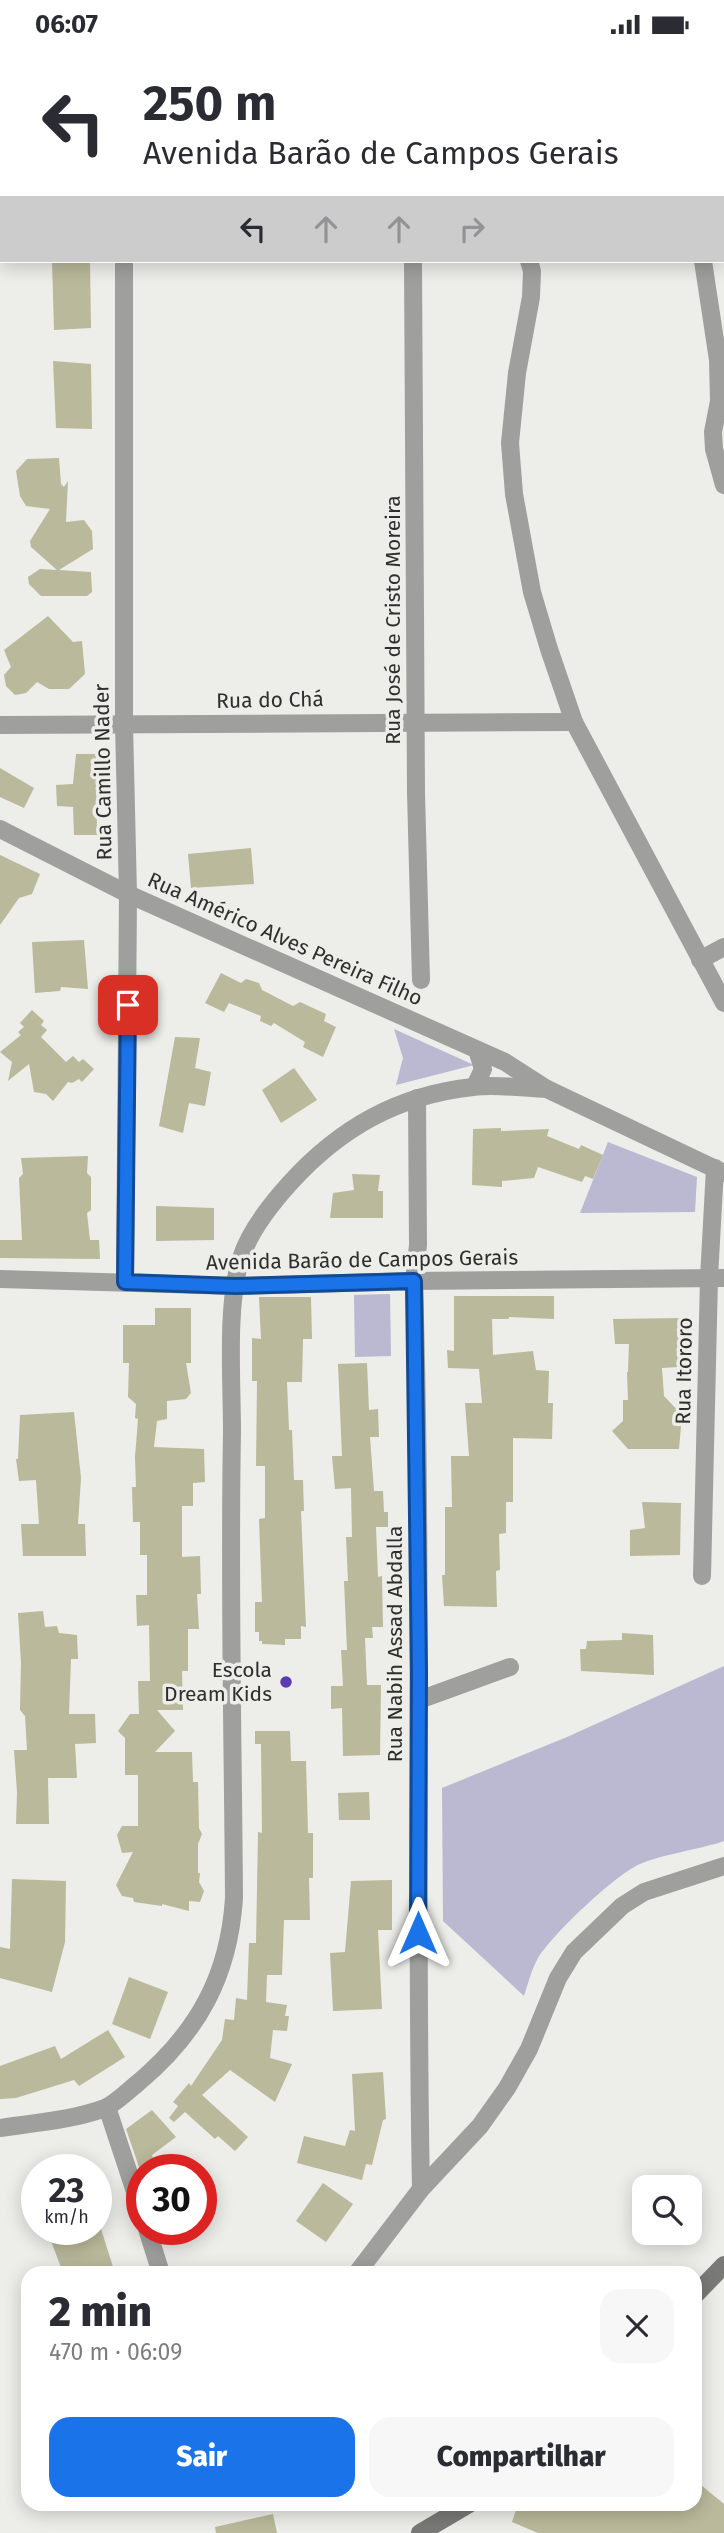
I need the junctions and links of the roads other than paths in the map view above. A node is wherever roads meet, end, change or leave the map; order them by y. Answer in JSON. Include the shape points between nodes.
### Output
{"nodes":[{"id":1,"x":124,"y":263,"type":"edge"},
{"id":2,"x":413,"y":263,"type":"edge"},
{"id":3,"x":530,"y":263,"type":"edge"},
{"id":4,"x":703,"y":263,"type":"edge"},
{"id":5,"x":721,"y":404,"type":"edge"},
{"id":6,"x":724,"y":485,"type":"edge"},
{"id":7,"x":573,"y":722,"type":"junction"},
{"id":8,"x":416,"y":723,"type":"junction"},
{"id":9,"x":124,"y":724,"type":"junction"},
{"id":10,"x":0,"y":725,"type":"edge"},
{"id":11,"x":0,"y":829,"type":"edge"},
{"id":12,"x":128,"y":894,"type":"junction"},
{"id":13,"x":724,"y":947,"type":"edge"},
{"id":14,"x":700,"y":960,"type":"junction"},
{"id":15,"x":421,"y":980,"type":"dead end"},
{"id":16,"x":724,"y":1003,"type":"edge"},
{"id":17,"x":477,"y":1050,"type":"junction"},
{"id":18,"x":475,"y":1086,"type":"junction"},
{"id":19,"x":547,"y":1089,"type":"junction"},
{"id":20,"x":417,"y":1098,"type":"junction"},
{"id":21,"x":720,"y":1170,"type":"edge"},
{"id":22,"x":716,"y":1278,"type":"edge"},
{"id":23,"x":0,"y":1279,"type":"edge"},
{"id":24,"x":414,"y":1281,"type":"junction"},
{"id":25,"x":125,"y":1282,"type":"junction"},
{"id":26,"x":236,"y":1286,"type":"junction"},
{"id":27,"x":702,"y":1576,"type":"dead end"},
{"id":28,"x":510,"y":1667,"type":"dead end"},
{"id":29,"x":419,"y":1700,"type":"junction"},
{"id":30,"x":724,"y":1866,"type":"edge"},
{"id":31,"x":107,"y":2107,"type":"junction"},
{"id":32,"x":0,"y":2128,"type":"edge"},
{"id":33,"x":126,"y":2165,"type":"edge"},
{"id":34,"x":421,"y":2189,"type":"junction"},
{"id":35,"x":152,"y":2245,"type":"edge"},
{"id":36,"x":724,"y":2265,"type":"edge"},
{"id":37,"x":159,"y":2266,"type":"edge"},
{"id":38,"x":362,"y":2266,"type":"edge"},
{"id":39,"x":702,"y":2288,"type":"edge"},
{"id":40,"x":457,"y":2511,"type":"edge"},
{"id":41,"x":420,"y":2533,"type":"edge"}],
"edges":[{"from":1,"to":9,"type":"street","name":"Rua Camillo Nader"},
{"from":2,"to":8,"type":"street","name":"Rua José de Cristo Moreira"},
{"from":3,"to":7,"type":"street","via":[[531,297],[510,433],[513,481],[533,592]]},
{"from":4,"to":5,"type":"street"},
{"from":5,"to":6,"type":"street","via":[[713,432]]},
{"from":7,"to":8,"type":"street","name":"Rua do Chá"},
{"from":7,"to":14,"type":"street"},
{"from":8,"to":9,"type":"street","name":"Rua do Chá"},
{"from":8,"to":15,"type":"street","name":"Rua José de Cristo Moreira"},
{"from":9,"to":10,"type":"street","name":"Rua do Chá"},
{"from":9,"to":12,"type":"street","name":"Rua Camillo Nader"},
{"from":11,"to":12,"type":"street","name":"Rua Américo Alves Pereira Filho"},
{"from":12,"to":17,"type":"street","name":"Rua Américo Alves Pereira Filho"},
{"from":12,"to":25,"type":"street","name":"Rua Camillo Nader"},
{"from":13,"to":14,"type":"street"},
{"from":14,"to":16,"type":"street"},
{"from":17,"to":18,"type":"street","via":[[483,1066]]},
{"from":17,"to":19,"type":"street","name":"Rua Américo Alves Pereira Filho"},
{"from":18,"to":19,"type":"street"},
{"from":18,"to":20,"type":"street"},
{"from":19,"to":21,"type":"street","name":"Rua Américo Alves Pereira Filho"},
{"from":20,"to":24,"type":"street","name":"Rua Nabih Assad Abdalla"},
{"from":20,"to":26,"type":"street","via":[[363,1121],[311,1160],[275,1199],[254,1232],[241,1257]]},
{"from":21,"to":22,"type":"street","name":"Rua Itororo"},
{"from":22,"to":24,"type":"street","name":"Avenida Barão de Campos Gerais"},
{"from":22,"to":27,"type":"street","name":"Rua Itororo"},
{"from":23,"to":25,"type":"street","name":"Avenida Barão de Campos Gerais"},
{"from":24,"to":26,"type":"street","name":"Avenida Barão de Campos Gerais"},
{"from":24,"to":29,"type":"street","name":"Rua Nabih Assad Abdalla"},
{"from":25,"to":26,"type":"street","name":"Avenida Barão de Campos Gerais"},
{"from":26,"to":31,"type":"street","via":[[231,1453],[232,1925],[219,1975],[198,2017],[170,2053]]},
{"from":28,"to":29,"type":"street"},
{"from":29,"to":34,"type":"street","name":"Rua Nabih Assad Abdalla"},
{"from":30,"to":34,"type":"street","via":[[644,1892],[622,1906],[574,1952],[507,2088],[480,2126]]},
{"from":31,"to":32,"type":"street"},
{"from":31,"to":33,"type":"street"},
{"from":34,"to":38,"type":"street"},
{"from":35,"to":37,"type":"street"},
{"from":36,"to":39,"type":"main road"},
{"from":40,"to":41,"type":"main road"}]}
